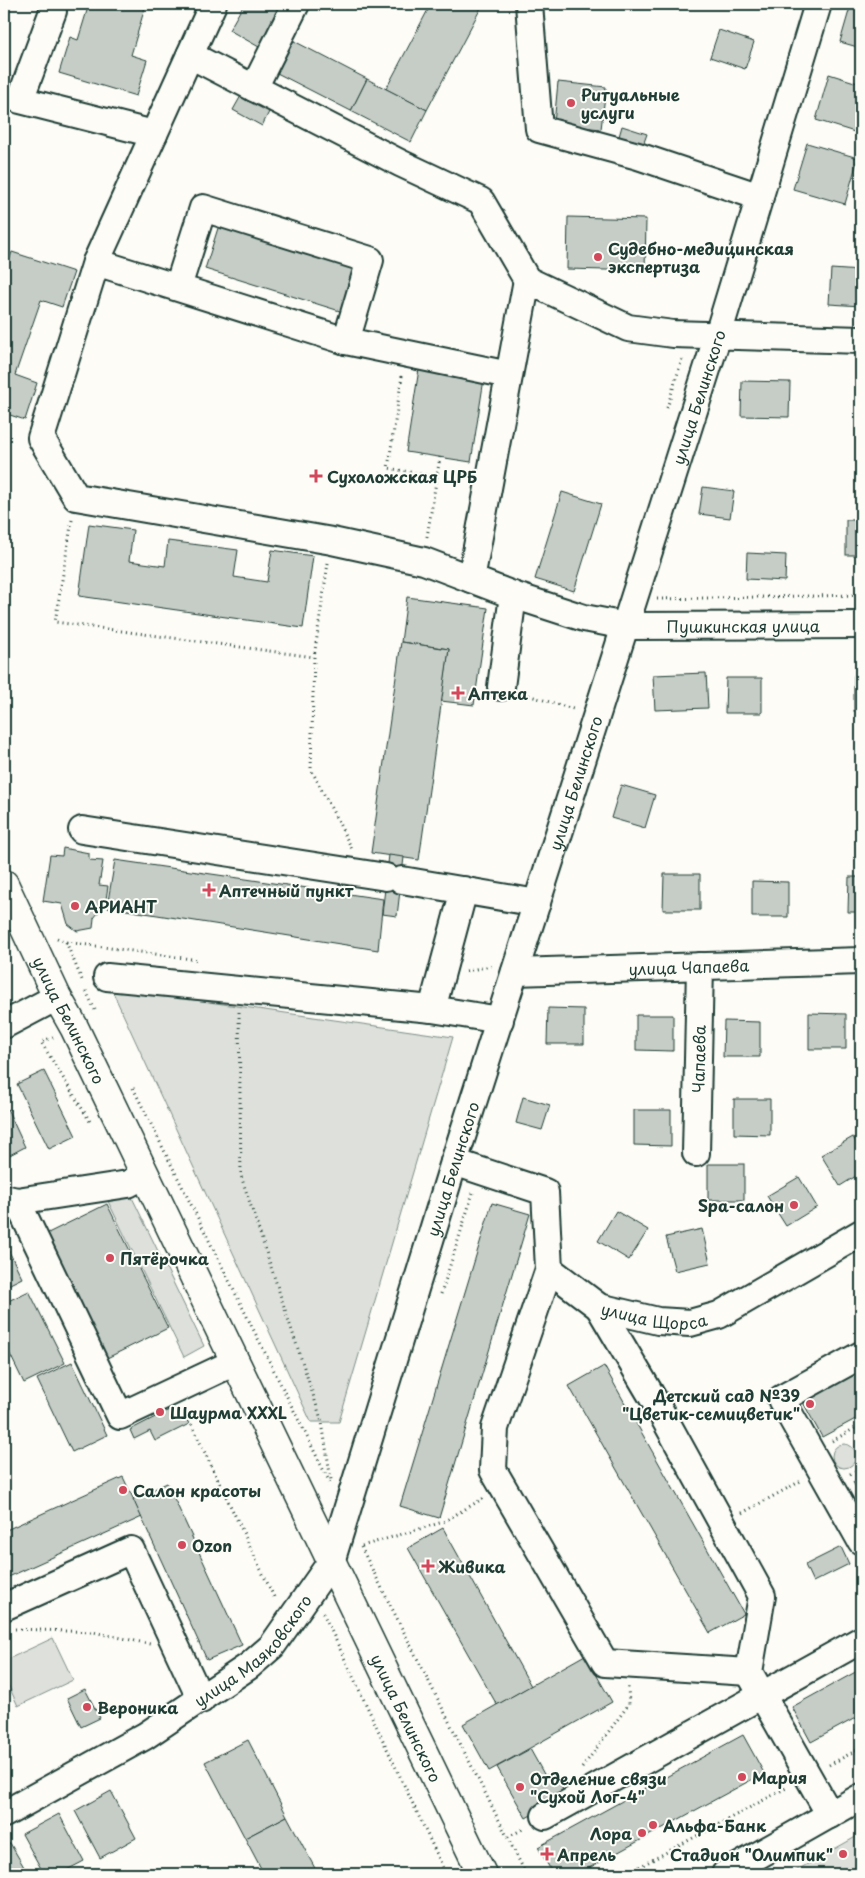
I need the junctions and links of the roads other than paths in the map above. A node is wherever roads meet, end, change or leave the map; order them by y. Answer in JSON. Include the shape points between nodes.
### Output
{"nodes":[{"id":1,"x":213,"y":4,"type":"edge"},
{"id":2,"x":296,"y":4,"type":"edge"},
{"id":3,"x":529,"y":4,"type":"edge"},
{"id":4,"x":818,"y":4,"type":"edge"},
{"id":5,"x":53,"y":11,"type":"dead end"},
{"id":6,"x":190,"y":55,"type":"junction"},
{"id":7,"x":254,"y":88,"type":"junction"},
{"id":8,"x":154,"y":134,"type":"junction"},
{"id":9,"x":760,"y":196,"type":"junction"},
{"id":10,"x":96,"y":262,"type":"junction"},
{"id":11,"x":527,"y":280,"type":"junction"},
{"id":12,"x":178,"y":287,"type":"junction"},
{"id":13,"x":718,"y":335,"type":"junction"},
{"id":14,"x":861,"y":340,"type":"edge"},
{"id":15,"x":346,"y":341,"type":"junction"},
{"id":16,"x":509,"y":375,"type":"junction"},
{"id":17,"x":471,"y":579,"type":"junction"},
{"id":18,"x":514,"y":595,"type":"junction"},
{"id":19,"x":861,"y":625,"type":"edge"},
{"id":20,"x":626,"y":626,"type":"junction"},
{"id":21,"x":501,"y":687,"type":"dead end"},
{"id":22,"x":82,"y":830,"type":"dead end"},
{"id":23,"x":4,"y":884,"type":"edge"},
{"id":24,"x":464,"y":890,"type":"junction"},
{"id":25,"x":537,"y":903,"type":"junction"},
{"id":26,"x":861,"y":961,"type":"edge"},
{"id":27,"x":700,"y":966,"type":"junction"},
{"id":28,"x":504,"y":969,"type":"junction"},
{"id":29,"x":107,"y":977,"type":"dead end"},
{"id":30,"x":57,"y":996,"type":"junction"},
{"id":31,"x":432,"y":1009,"type":"junction"},
{"id":32,"x":500,"y":1020,"type":"junction"},
{"id":33,"x":4,"y":1025,"type":"edge"},
{"id":34,"x":696,"y":1153,"type":"dead end"},
{"id":35,"x":454,"y":1162,"type":"junction"},
{"id":36,"x":144,"y":1175,"type":"junction"},
{"id":37,"x":10,"y":1200,"type":"edge"},
{"id":38,"x":861,"y":1233,"type":"edge"},
{"id":39,"x":550,"y":1269,"type":"junction"},
{"id":40,"x":599,"y":1307,"type":"junction"},
{"id":41,"x":861,"y":1355,"type":"edge"},
{"id":42,"x":235,"y":1362,"type":"junction"},
{"id":43,"x":861,"y":1541,"type":"edge"},
{"id":44,"x":332,"y":1562,"type":"junction"},
{"id":45,"x":7,"y":1618,"type":"edge"},
{"id":46,"x":861,"y":1640,"type":"edge"},
{"id":47,"x":756,"y":1683,"type":"junction"},
{"id":48,"x":201,"y":1700,"type":"junction"},
{"id":49,"x":861,"y":1797,"type":"edge"},
{"id":50,"x":4,"y":1814,"type":"edge"},
{"id":51,"x":830,"y":1815,"type":"junction"},
{"id":52,"x":545,"y":1816,"type":"dead end"},
{"id":53,"x":482,"y":1874,"type":"edge"},
{"id":54,"x":725,"y":1874,"type":"edge"}],
"edges":[{"from":1,"to":6,"type":"street"},
{"from":2,"to":7,"type":"street"},
{"from":3,"to":9,"type":"street","via":[[539,128]]},
{"from":4,"to":9,"type":"street","name":"улица Белинского"},
{"from":5,"to":8,"type":"street","via":[[20,100]]},
{"from":6,"to":7,"type":"street"},
{"from":6,"to":8,"type":"street"},
{"from":7,"to":11,"type":"street","via":[[481,201]]},
{"from":8,"to":10,"type":"street"},
{"from":9,"to":13,"type":"street","name":"улица Белинского"},
{"from":10,"to":12,"type":"street"},
{"from":10,"to":17,"type":"street","name":"Пушкинская улица","via":[[41,438],[76,497],[332,541],[424,561]]},
{"from":11,"to":13,"type":"street","via":[[628,328]]},
{"from":11,"to":16,"type":"street"},
{"from":12,"to":15,"type":"street"},
{"from":12,"to":15,"type":"street","via":[[204,208],[370,260]]},
{"from":13,"to":14,"type":"street"},
{"from":13,"to":20,"type":"street","name":"улица Белинского"},
{"from":15,"to":16,"type":"street"},
{"from":16,"to":17,"type":"street"},
{"from":17,"to":18,"type":"street","name":"Пушкинская улица"},
{"from":18,"to":20,"type":"street","name":"Пушкинская улица","via":[[584,618]]},
{"from":18,"to":21,"type":"street"},
{"from":19,"to":20,"type":"street","name":"Пушкинская улица"},
{"from":20,"to":25,"type":"street","name":"улица Белинского"},
{"from":22,"to":24,"type":"street"},
{"from":23,"to":30,"type":"main road","name":"улица Белинского"},
{"from":24,"to":25,"type":"street"},
{"from":24,"to":31,"type":"street"},
{"from":25,"to":28,"type":"street","name":"улица Белинского"},
{"from":26,"to":27,"type":"street","name":"улица Чапаева"},
{"from":27,"to":28,"type":"street","name":"улица Чапаева"},
{"from":27,"to":34,"type":"street","name":"Чапаева"},
{"from":28,"to":32,"type":"street","name":"улица Белинского"},
{"from":29,"to":31,"type":"street"},
{"from":30,"to":33,"type":"street"},
{"from":30,"to":36,"type":"main road","name":"улица Белинского"},
{"from":31,"to":32,"type":"street"},
{"from":32,"to":35,"type":"street","name":"улица Белинского"},
{"from":35,"to":39,"type":"street","via":[[545,1192]]},
{"from":35,"to":44,"type":"street","name":"улица Белинского"},
{"from":36,"to":37,"type":"street","via":[[128,1184]]},
{"from":36,"to":42,"type":"main road","name":"улица Белинского"},
{"from":37,"to":42,"type":"street","via":[[120,1416]]},
{"from":38,"to":40,"type":"street","name":"улица Щорса","via":[[719,1315],[690,1322],[658,1322]]},
{"from":39,"to":40,"type":"street","name":"улица Щорса"},
{"from":39,"to":47,"type":"street","via":[[495,1428],[493,1470],[605,1663]]},
{"from":40,"to":47,"type":"street","via":[[762,1596]]},
{"from":41,"to":43,"type":"street","via":[[781,1399]]},
{"from":42,"to":44,"type":"main road","name":"улица Белинского"},
{"from":44,"to":48,"type":"street","name":"улица Маяковского","via":[[272,1646]]},
{"from":44,"to":53,"type":"main road","name":"улица Белинского"},
{"from":45,"to":48,"type":"street","via":[[131,1550]]},
{"from":46,"to":47,"type":"street"},
{"from":47,"to":51,"type":"street"},
{"from":47,"to":52,"type":"street"},
{"from":48,"to":50,"type":"street","name":"улица Маяковского","via":[[145,1736]]},
{"from":49,"to":51,"type":"street"},
{"from":51,"to":54,"type":"street"}]}
